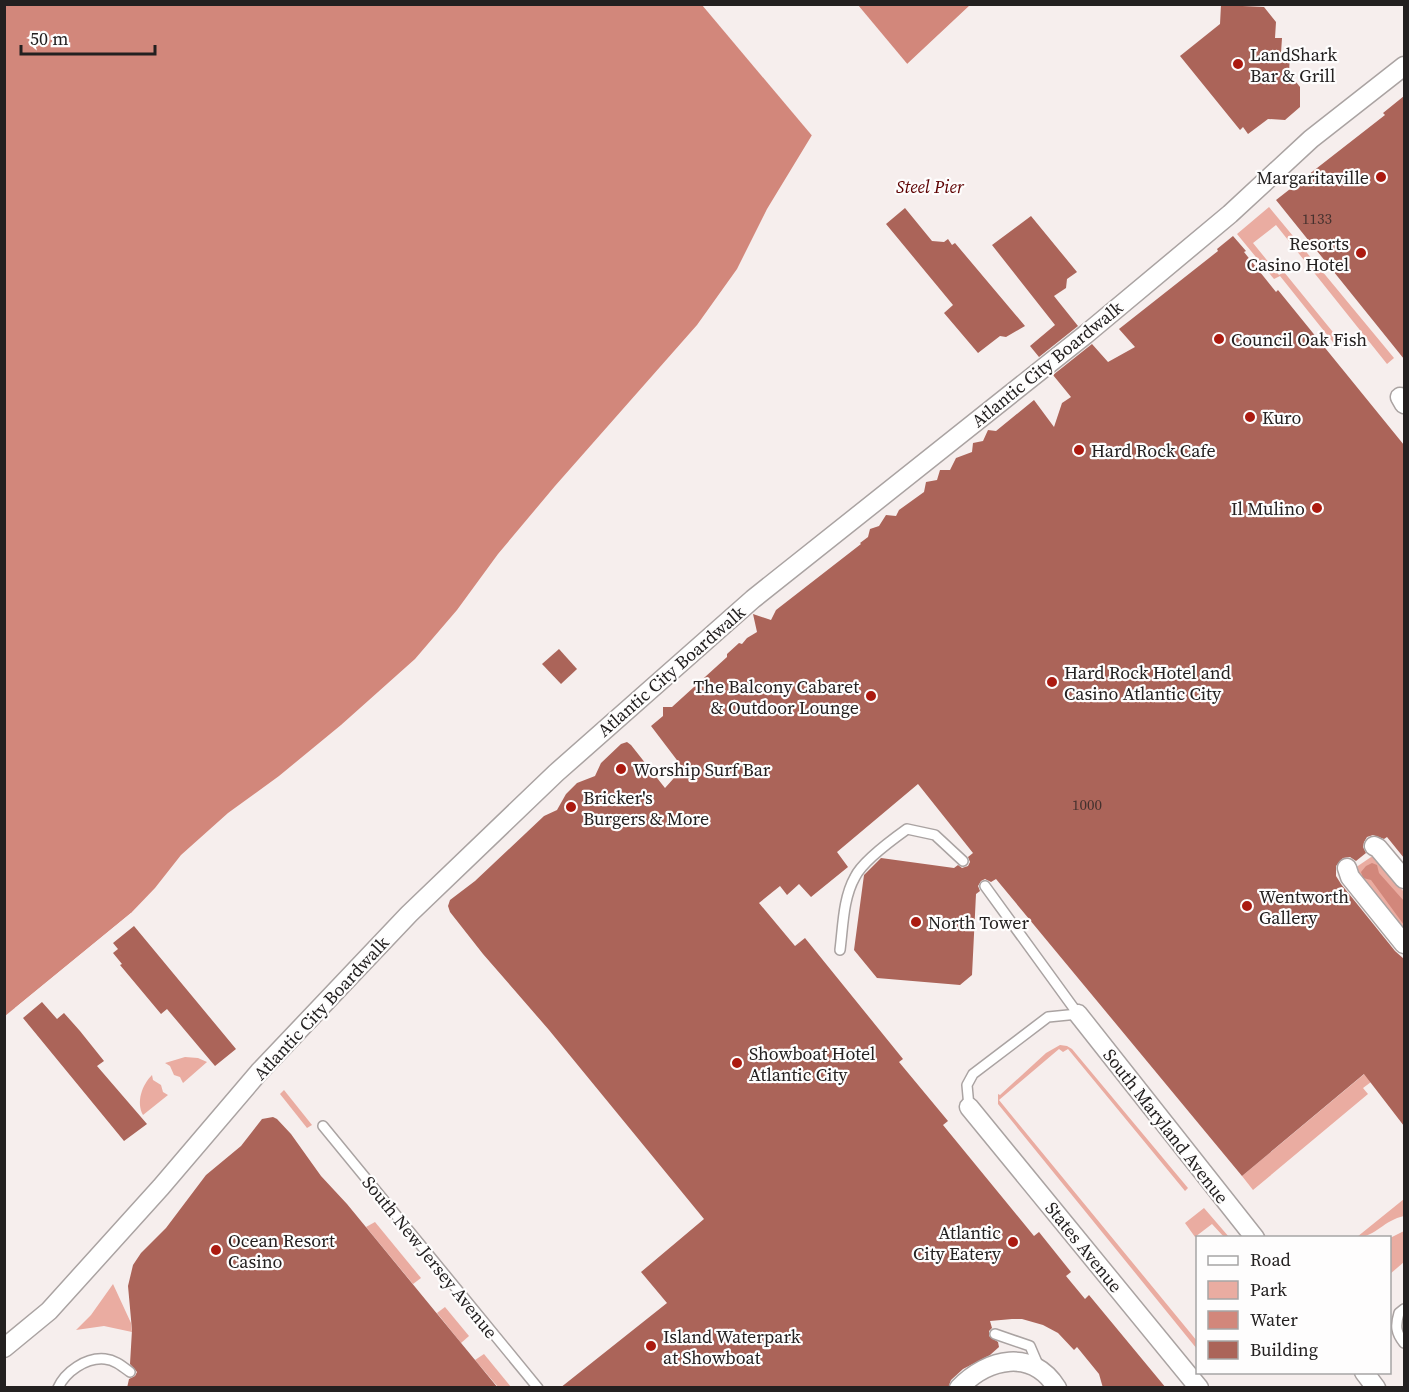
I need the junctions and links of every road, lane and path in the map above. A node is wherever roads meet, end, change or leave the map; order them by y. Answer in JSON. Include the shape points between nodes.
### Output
{"nodes":[{"id":1,"x":1404,"y":66,"type":"edge"},
{"id":2,"x":1374,"y":846,"type":"dead end"},
{"id":3,"x":963,"y":861,"type":"dead end"},
{"id":4,"x":1347,"y":868,"type":"dead end"},
{"id":5,"x":1404,"y":879,"type":"edge"},
{"id":6,"x":985,"y":886,"type":"dead end"},
{"id":7,"x":1404,"y":944,"type":"edge"},
{"id":8,"x":840,"y":950,"type":"dead end"},
{"id":9,"x":1078,"y":1014,"type":"junction"},
{"id":10,"x":969,"y":1107,"type":"joint"},
{"id":11,"x":322,"y":1126,"type":"dead end"},
{"id":12,"x":1253,"y":1236,"type":"edge"},
{"id":13,"x":1404,"y":1309,"type":"edge"},
{"id":14,"x":995,"y":1334,"type":"dead end"},
{"id":15,"x":1404,"y":1343,"type":"edge"},
{"id":16,"x":4,"y":1348,"type":"edge"},
{"id":17,"x":1040,"y":1369,"type":"junction"},
{"id":18,"x":130,"y":1372,"type":"dead end"},
{"id":19,"x":1366,"y":1374,"type":"edge"},
{"id":20,"x":58,"y":1388,"type":"edge"},
{"id":21,"x":538,"y":1388,"type":"edge"},
{"id":22,"x":959,"y":1388,"type":"edge"},
{"id":23,"x":1057,"y":1388,"type":"edge"},
{"id":24,"x":1199,"y":1388,"type":"edge"},
{"id":25,"x":1376,"y":1388,"type":"edge"}],
"edges":[{"from":1,"to":16,"type":"street","name":"Atlantic City Boardwalk","via":[[1311,139],[1230,214],[1085,335],[753,599],[556,773],[401,923],[259,1072],[49,1311]]},
{"from":2,"to":5,"type":"street"},
{"from":3,"to":8,"type":"lane","via":[[935,835],[907,829],[893,839],[855,876],[843,917]]},
{"from":4,"to":7,"type":"street"},
{"from":6,"to":9,"type":"lane"},
{"from":9,"to":10,"type":"lane","via":[[1048,1017],[973,1074],[967,1084]]},
{"from":9,"to":12,"type":"street","name":"South Maryland Avenue"},
{"from":10,"to":24,"type":"street","name":"States Avenue"},
{"from":11,"to":21,"type":"lane","name":"South New Jersey Avenue"},
{"from":13,"to":15,"type":"lane","via":[[1395,1325]]},
{"from":14,"to":17,"type":"lane","via":[[1030,1347]]},
{"from":17,"to":22,"type":"street","via":[[1012,1360],[982,1370]]},
{"from":17,"to":23,"type":"street"},
{"from":18,"to":20,"type":"lane","via":[[112,1360],[94,1360],[67,1374]]},
{"from":19,"to":25,"type":"street"}]}
